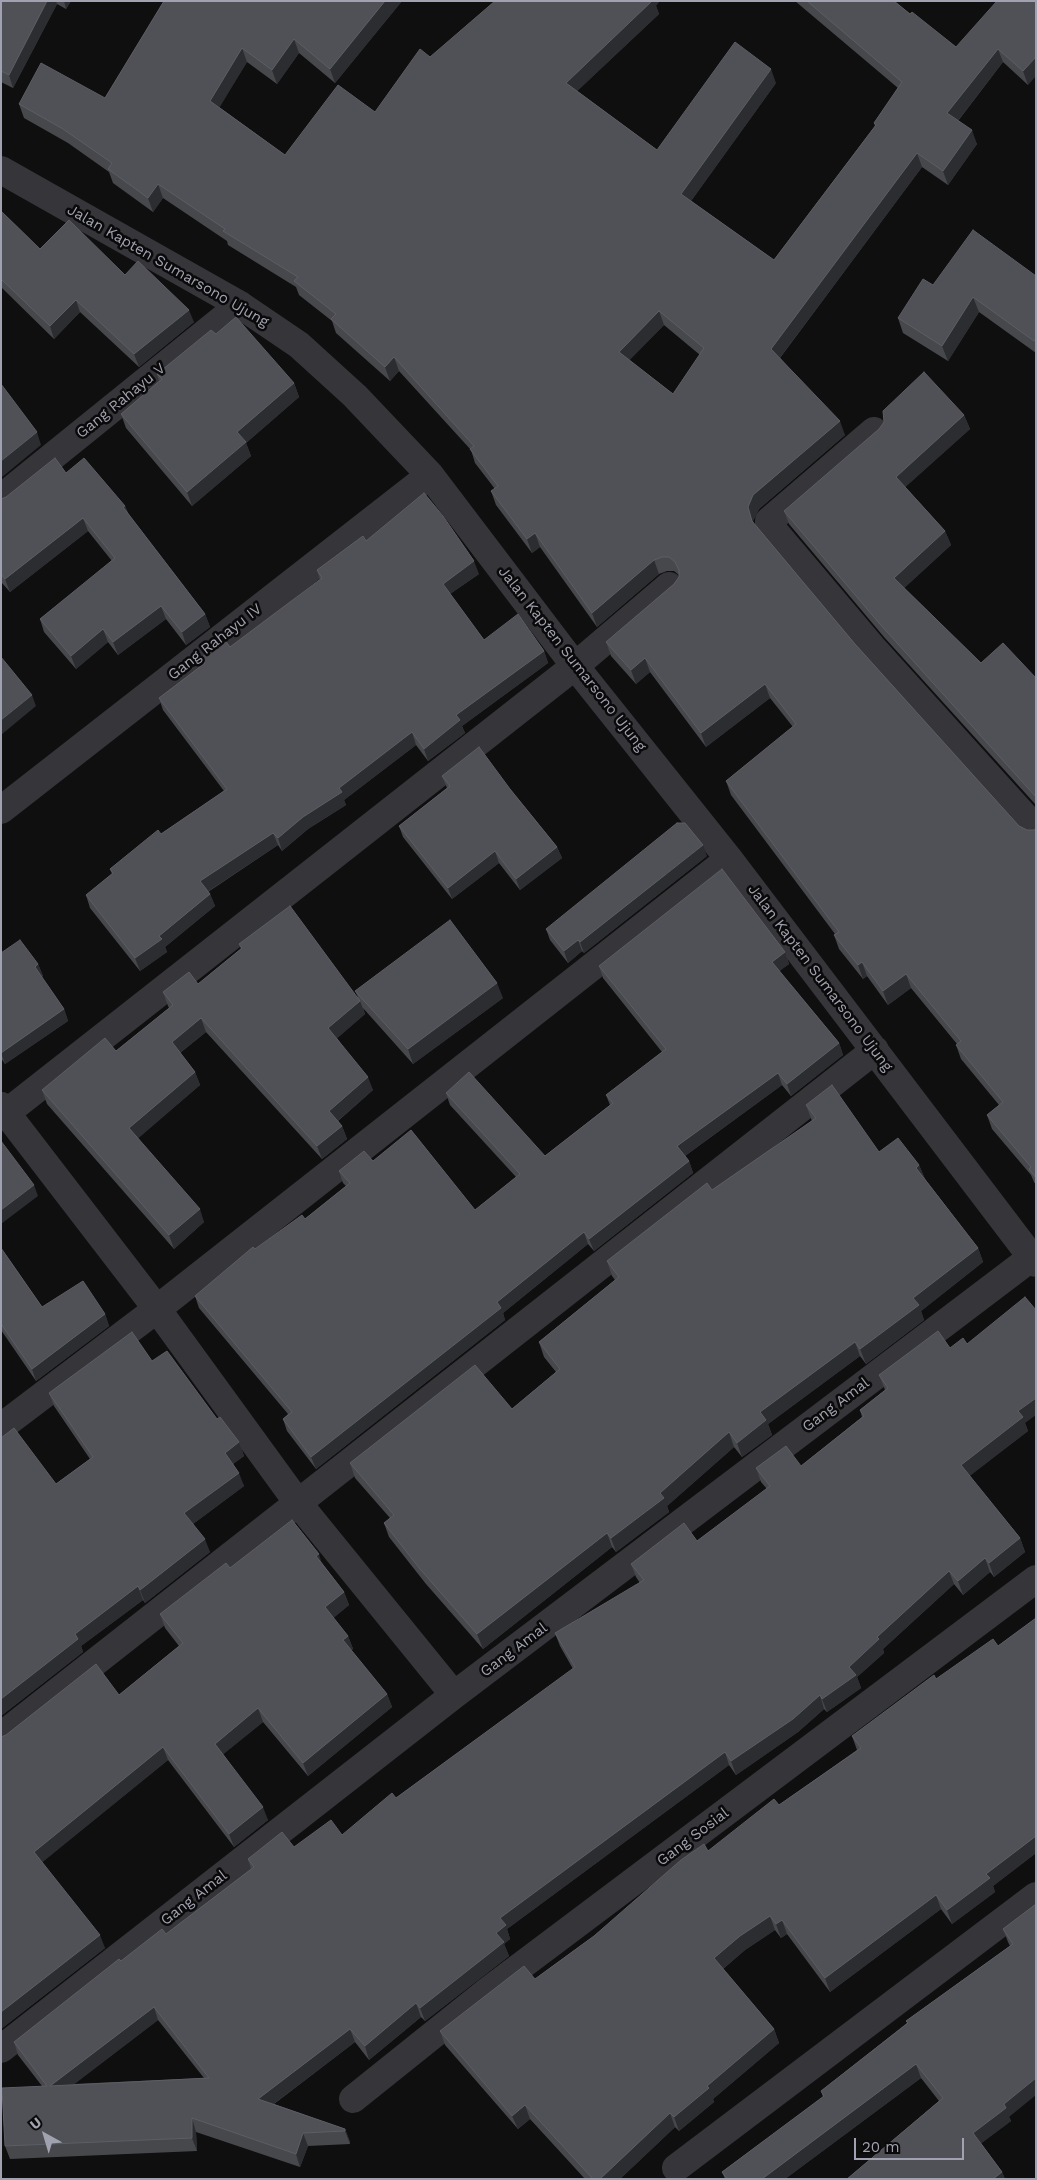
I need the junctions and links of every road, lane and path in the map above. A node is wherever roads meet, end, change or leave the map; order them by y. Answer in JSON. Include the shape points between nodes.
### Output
{"nodes":[{"id":1,"x":1,"y":170,"type":"edge"},
{"id":2,"x":240,"y":305,"type":"junction"},
{"id":3,"x":874,"y":431,"type":"edge"},
{"id":4,"x":430,"y":475,"type":"junction"},
{"id":5,"x":1,"y":498,"type":"edge"},
{"id":6,"x":669,"y":586,"type":"edge"},
{"id":7,"x":575,"y":666,"type":"junction"},
{"id":8,"x":1,"y":810,"type":"edge"},
{"id":9,"x":1036,"y":830,"type":"edge"},
{"id":10,"x":729,"y":859,"type":"junction"},
{"id":11,"x":875,"y":1050,"type":"junction"},
{"id":12,"x":3,"y":1112,"type":"edge"},
{"id":13,"x":1034,"y":1261,"type":"edge"},
{"id":14,"x":157,"y":1309,"type":"junction"},
{"id":15,"x":1,"y":1428,"type":"edge"},
{"id":16,"x":298,"y":1503,"type":"junction"},
{"id":17,"x":1036,"y":1579,"type":"edge"},
{"id":18,"x":454,"y":1695,"type":"junction"},
{"id":19,"x":1,"y":1736,"type":"edge"},
{"id":20,"x":1036,"y":1896,"type":"edge"},
{"id":21,"x":1,"y":2049,"type":"edge"},
{"id":22,"x":353,"y":2099,"type":"dead end"},
{"id":23,"x":676,"y":2168,"type":"dead end"}],
"edges":[{"from":1,"to":2,"type":"street","name":"Jalan Kapten Sumarsono Ujung"},
{"from":2,"to":4,"type":"street","name":"Jalan Kapten Sumarsono Ujung","via":[[306,351],[355,396]]},
{"from":2,"to":5,"type":"street","name":"Gang Rahayu V"},
{"from":3,"to":9,"type":"street","via":[[770,521],[770,525],[872,647]]},
{"from":4,"to":7,"type":"street","name":"Jalan Kapten Sumarsono Ujung"},
{"from":4,"to":8,"type":"street","name":"Gang Rahayu IV"},
{"from":6,"to":7,"type":"street"},
{"from":7,"to":10,"type":"street","name":"Jalan Kapten Sumarsono Ujung"},
{"from":7,"to":12,"type":"street"},
{"from":10,"to":11,"type":"street","name":"Jalan Kapten Sumarsono Ujung"},
{"from":10,"to":14,"type":"street"},
{"from":11,"to":13,"type":"street","name":"Jalan Kapten Sumarsono Ujung"},
{"from":11,"to":16,"type":"street"},
{"from":12,"to":14,"type":"street"},
{"from":13,"to":18,"type":"street","name":"Gang Amal"},
{"from":14,"to":15,"type":"street"},
{"from":14,"to":16,"type":"street"},
{"from":16,"to":18,"type":"street"},
{"from":16,"to":19,"type":"street"},
{"from":17,"to":22,"type":"street","name":"Gang Sosial","via":[[489,1990]]},
{"from":18,"to":21,"type":"street","name":"Gang Amal"},
{"from":20,"to":23,"type":"street"}]}
